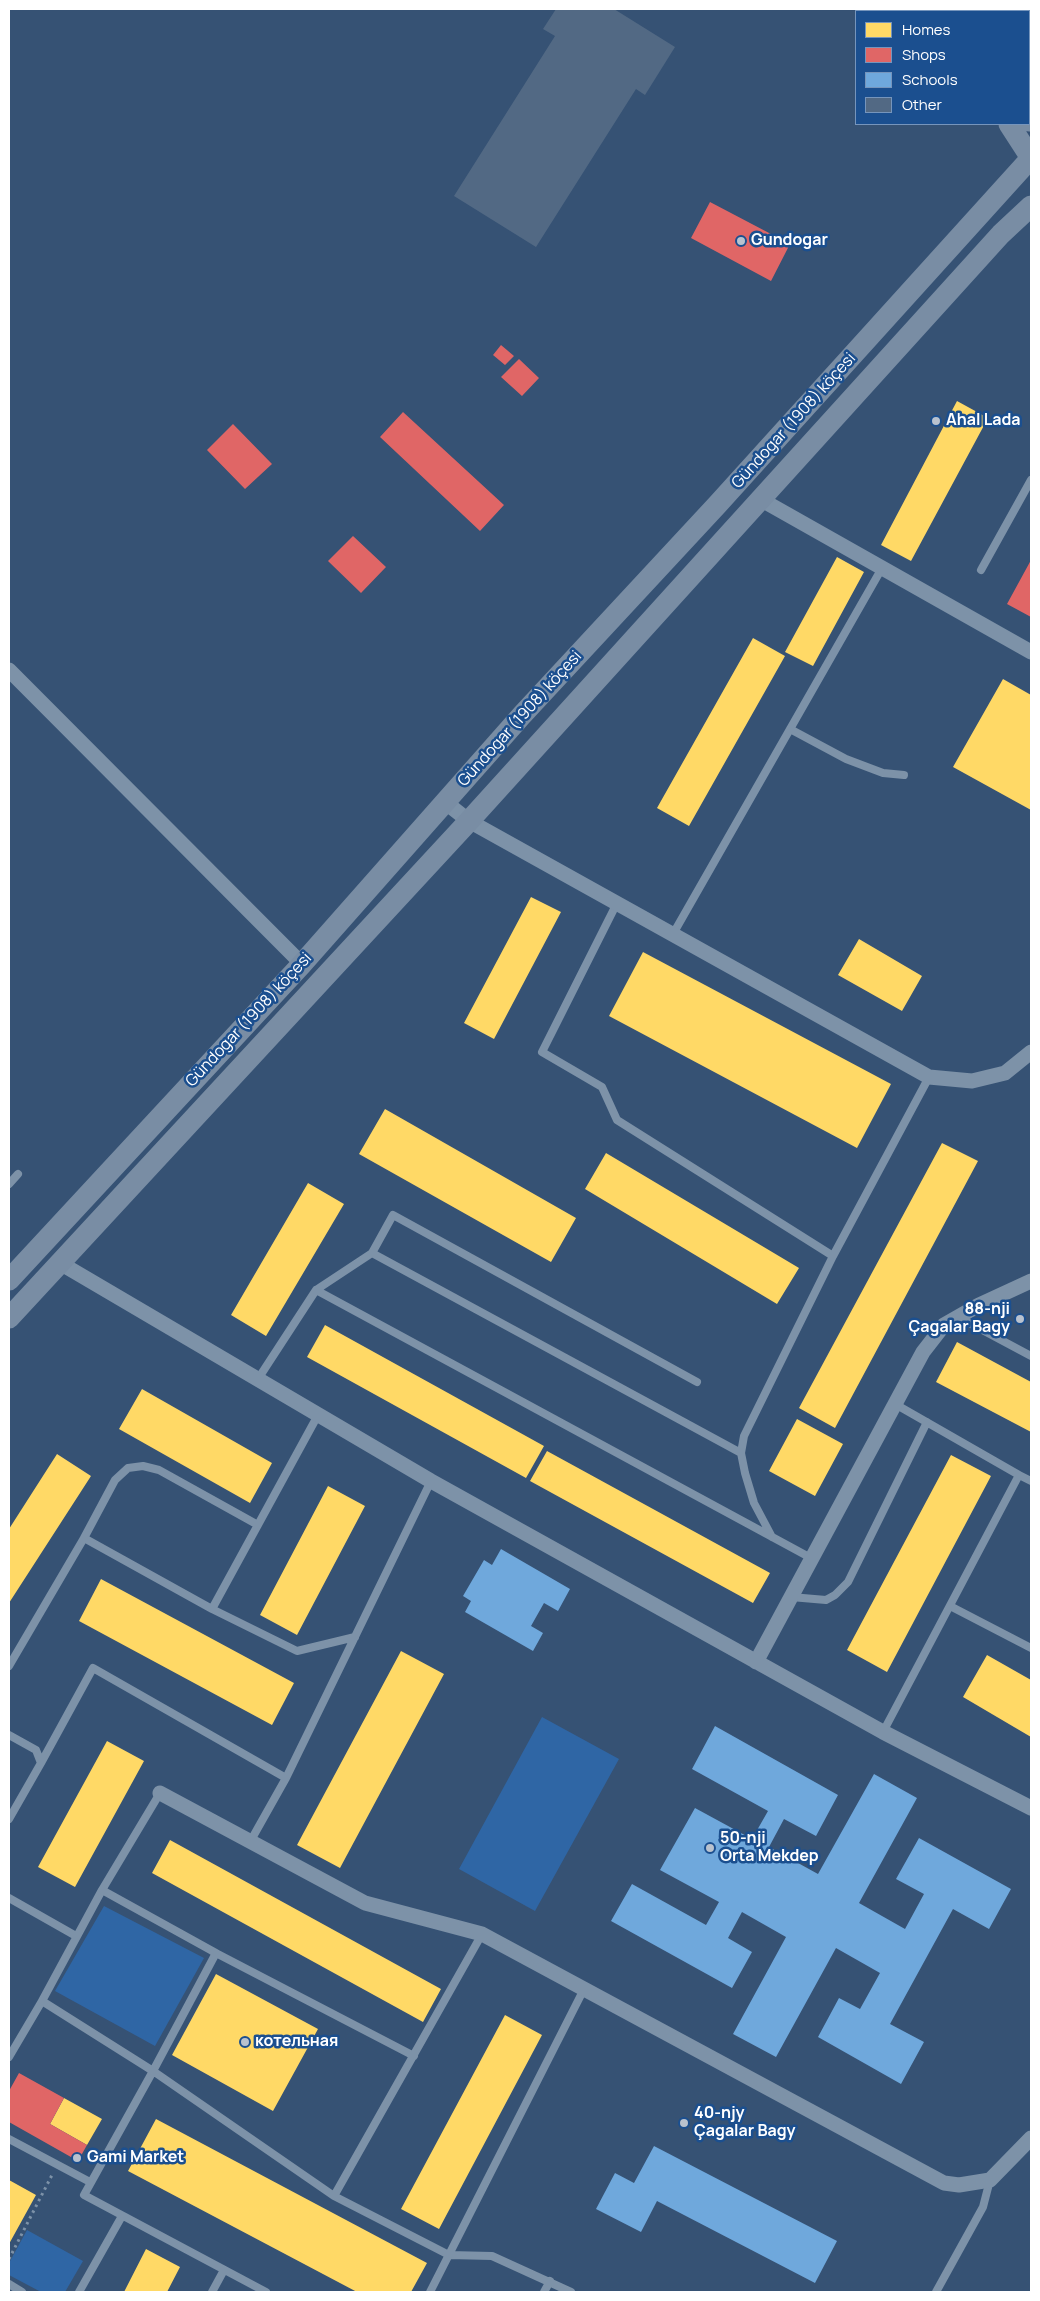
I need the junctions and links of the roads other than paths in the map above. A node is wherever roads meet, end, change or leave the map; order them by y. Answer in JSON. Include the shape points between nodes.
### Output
{"nodes":[{"id":1,"x":1010,"y":125,"type":"edge"},
{"id":2,"x":1031,"y":158,"type":"edge"},
{"id":3,"x":1031,"y":206,"type":"edge"},
{"id":4,"x":1031,"y":480,"type":"edge"},
{"id":5,"x":760,"y":499,"type":"junction"},
{"id":6,"x":882,"y":568,"type":"junction"},
{"id":7,"x":981,"y":570,"type":"dead end"},
{"id":8,"x":1031,"y":652,"type":"edge"},
{"id":9,"x":9,"y":670,"type":"edge"},
{"id":10,"x":790,"y":729,"type":"junction"},
{"id":11,"x":904,"y":775,"type":"dead end"},
{"id":12,"x":445,"y":802,"type":"junction"},
{"id":13,"x":469,"y":821,"type":"junction"},
{"id":14,"x":617,"y":903,"type":"junction"},
{"id":15,"x":673,"y":934,"type":"junction"},
{"id":16,"x":302,"y":964,"type":"junction"},
{"id":17,"x":1031,"y":1052,"type":"edge"},
{"id":18,"x":929,"y":1077,"type":"junction"},
{"id":19,"x":18,"y":1174,"type":"dead end"},
{"id":20,"x":9,"y":1184,"type":"edge"},
{"id":21,"x":40,"y":1247,"type":"junction"},
{"id":22,"x":372,"y":1253,"type":"junction"},
{"id":23,"x":833,"y":1256,"type":"junction"},
{"id":24,"x":60,"y":1264,"type":"junction"},
{"id":25,"x":9,"y":1280,"type":"edge"},
{"id":26,"x":1031,"y":1281,"type":"edge"},
{"id":27,"x":316,"y":1290,"type":"junction"},
{"id":28,"x":958,"y":1317,"type":"junction"},
{"id":29,"x":9,"y":1318,"type":"edge"},
{"id":30,"x":1031,"y":1356,"type":"edge"},
{"id":31,"x":258,"y":1379,"type":"junction"},
{"id":32,"x":697,"y":1382,"type":"dead end"},
{"id":33,"x":895,"y":1404,"type":"junction"},
{"id":34,"x":318,"y":1415,"type":"junction"},
{"id":35,"x":927,"y":1422,"type":"junction"},
{"id":36,"x":741,"y":1453,"type":"junction"},
{"id":37,"x":1019,"y":1475,"type":"junction"},
{"id":38,"x":431,"y":1481,"type":"junction"},
{"id":39,"x":1031,"y":1481,"type":"edge"},
{"id":40,"x":258,"y":1524,"type":"junction"},
{"id":41,"x":772,"y":1537,"type":"junction"},
{"id":42,"x":84,"y":1538,"type":"junction"},
{"id":43,"x":811,"y":1558,"type":"junction"},
{"id":44,"x":790,"y":1597,"type":"junction"},
{"id":45,"x":950,"y":1606,"type":"junction"},
{"id":46,"x":212,"y":1608,"type":"junction"},
{"id":47,"x":355,"y":1637,"type":"junction"},
{"id":48,"x":1031,"y":1648,"type":"edge"},
{"id":49,"x":756,"y":1662,"type":"junction"},
{"id":50,"x":9,"y":1666,"type":"edge"},
{"id":51,"x":883,"y":1732,"type":"junction"},
{"id":52,"x":9,"y":1735,"type":"edge"},
{"id":53,"x":41,"y":1763,"type":"junction"},
{"id":54,"x":286,"y":1778,"type":"junction"},
{"id":55,"x":160,"y":1793,"type":"joint"},
{"id":56,"x":1031,"y":1808,"type":"edge"},
{"id":57,"x":9,"y":1819,"type":"edge"},
{"id":58,"x":250,"y":1842,"type":"junction"},
{"id":59,"x":102,"y":1890,"type":"junction"},
{"id":60,"x":9,"y":1898,"type":"edge"},
{"id":61,"x":482,"y":1934,"type":"junction"},
{"id":62,"x":76,"y":1936,"type":"junction"},
{"id":63,"x":210,"y":1950,"type":"junction"},
{"id":64,"x":584,"y":1989,"type":"junction"},
{"id":65,"x":42,"y":2001,"type":"junction"},
{"id":66,"x":414,"y":2056,"type":"junction"},
{"id":67,"x":9,"y":2057,"type":"edge"},
{"id":68,"x":153,"y":2071,"type":"junction"},
{"id":69,"x":1031,"y":2138,"type":"edge"},
{"id":70,"x":9,"y":2139,"type":"edge"},
{"id":71,"x":990,"y":2180,"type":"junction"},
{"id":72,"x":90,"y":2182,"type":"junction"},
{"id":73,"x":334,"y":2196,"type":"junction"},
{"id":74,"x":122,"y":2216,"type":"junction"},
{"id":75,"x":448,"y":2255,"type":"junction"},
{"id":76,"x":224,"y":2270,"type":"junction"},
{"id":77,"x":550,"y":2281,"type":"junction"},
{"id":78,"x":9,"y":2284,"type":"edge"},
{"id":79,"x":22,"y":2292,"type":"edge"},
{"id":80,"x":79,"y":2292,"type":"edge"},
{"id":81,"x":212,"y":2292,"type":"edge"},
{"id":82,"x":266,"y":2292,"type":"edge"},
{"id":83,"x":430,"y":2292,"type":"edge"},
{"id":84,"x":544,"y":2292,"type":"edge"},
{"id":85,"x":571,"y":2292,"type":"edge"},
{"id":86,"x":936,"y":2292,"type":"edge"}],
"edges":[{"from":1,"to":2,"type":"main road"},
{"from":2,"to":12,"type":"main road","name":"Gündogar (1908) köçesi"},
{"from":3,"to":5,"type":"main road","name":"Gündogar (1908) köçesi","via":[[1001,234]]},
{"from":4,"to":7,"type":"lane"},
{"from":5,"to":6,"type":"street"},
{"from":5,"to":13,"type":"main road","name":"Gündogar (1908) köçesi"},
{"from":6,"to":8,"type":"street"},
{"from":6,"to":10,"type":"lane"},
{"from":9,"to":16,"type":"street"},
{"from":10,"to":11,"type":"lane","via":[[846,759],[883,773]]},
{"from":10,"to":15,"type":"lane"},
{"from":12,"to":13,"type":"street"},
{"from":12,"to":16,"type":"main road","name":"Gündogar (1908) köçesi"},
{"from":13,"to":14,"type":"street"},
{"from":13,"to":24,"type":"main road","name":"Gündogar (1908) köçesi"},
{"from":14,"to":15,"type":"street"},
{"from":14,"to":23,"type":"lane","via":[[542,1052],[602,1087],[617,1120]]},
{"from":15,"to":18,"type":"street"},
{"from":16,"to":21,"type":"main road","name":"Gündogar (1908) köçesi"},
{"from":17,"to":18,"type":"street","via":[[1005,1073],[972,1081]]},
{"from":18,"to":23,"type":"lane"},
{"from":19,"to":20,"type":"lane"},
{"from":21,"to":24,"type":"main road"},
{"from":21,"to":25,"type":"main road","name":"Gündogar (1908) köçesi"},
{"from":22,"to":27,"type":"lane"},
{"from":22,"to":32,"type":"lane","via":[[393,1215]]},
{"from":22,"to":36,"type":"lane"},
{"from":23,"to":36,"type":"lane","via":[[744,1436]]},
{"from":24,"to":29,"type":"main road","name":"Gündogar (1908) köçesi"},
{"from":24,"to":31,"type":"street"},
{"from":26,"to":28,"type":"street"},
{"from":27,"to":31,"type":"lane"},
{"from":27,"to":41,"type":"lane"},
{"from":28,"to":30,"type":"lane"},
{"from":28,"to":33,"type":"street","via":[[944,1325],[923,1352]]},
{"from":31,"to":34,"type":"street"},
{"from":33,"to":35,"type":"lane"},
{"from":33,"to":43,"type":"street"},
{"from":34,"to":38,"type":"street"},
{"from":34,"to":40,"type":"lane"},
{"from":35,"to":37,"type":"lane"},
{"from":35,"to":44,"type":"lane","via":[[848,1582],[826,1600]]},
{"from":36,"to":41,"type":"lane","via":[[754,1503]]},
{"from":37,"to":39,"type":"lane"},
{"from":37,"to":45,"type":"lane"},
{"from":38,"to":47,"type":"lane"},
{"from":38,"to":49,"type":"street"},
{"from":40,"to":42,"type":"lane","via":[[159,1470],[143,1466],[128,1468],[115,1480]]},
{"from":40,"to":46,"type":"lane"},
{"from":41,"to":43,"type":"lane"},
{"from":42,"to":46,"type":"lane"},
{"from":42,"to":50,"type":"lane"},
{"from":43,"to":44,"type":"street"},
{"from":44,"to":49,"type":"street"},
{"from":45,"to":48,"type":"lane"},
{"from":45,"to":51,"type":"lane"},
{"from":46,"to":47,"type":"lane","via":[[296,1651]]},
{"from":47,"to":54,"type":"lane"},
{"from":49,"to":51,"type":"street"},
{"from":51,"to":56,"type":"street"},
{"from":52,"to":53,"type":"lane","via":[[36,1750]]},
{"from":53,"to":54,"type":"lane","via":[[93,1668]]},
{"from":53,"to":57,"type":"lane"},
{"from":54,"to":58,"type":"lane"},
{"from":55,"to":58,"type":"street"},
{"from":55,"to":59,"type":"lane"},
{"from":58,"to":61,"type":"street","via":[[365,1904]]},
{"from":59,"to":62,"type":"lane"},
{"from":59,"to":63,"type":"lane"},
{"from":60,"to":62,"type":"lane"},
{"from":61,"to":64,"type":"street"},
{"from":61,"to":66,"type":"lane"},
{"from":62,"to":65,"type":"lane"},
{"from":63,"to":66,"type":"lane"},
{"from":63,"to":68,"type":"lane","via":[[216,1953]]},
{"from":64,"to":71,"type":"street","via":[[944,2183],[959,2185]]},
{"from":64,"to":75,"type":"lane"},
{"from":65,"to":67,"type":"lane"},
{"from":65,"to":68,"type":"lane"},
{"from":66,"to":73,"type":"lane"},
{"from":68,"to":72,"type":"lane"},
{"from":68,"to":73,"type":"lane"},
{"from":69,"to":71,"type":"street"},
{"from":70,"to":72,"type":"lane"},
{"from":71,"to":86,"type":"lane","via":[[983,2207]]},
{"from":72,"to":74,"type":"lane","via":[[84,2196]]},
{"from":73,"to":75,"type":"lane"},
{"from":74,"to":76,"type":"lane"},
{"from":74,"to":80,"type":"lane"},
{"from":75,"to":77,"type":"lane","via":[[492,2256]]},
{"from":75,"to":83,"type":"lane"},
{"from":76,"to":81,"type":"lane"},
{"from":76,"to":82,"type":"lane"},
{"from":77,"to":84,"type":"lane"},
{"from":77,"to":85,"type":"lane"},
{"from":78,"to":79,"type":"lane"}]}
